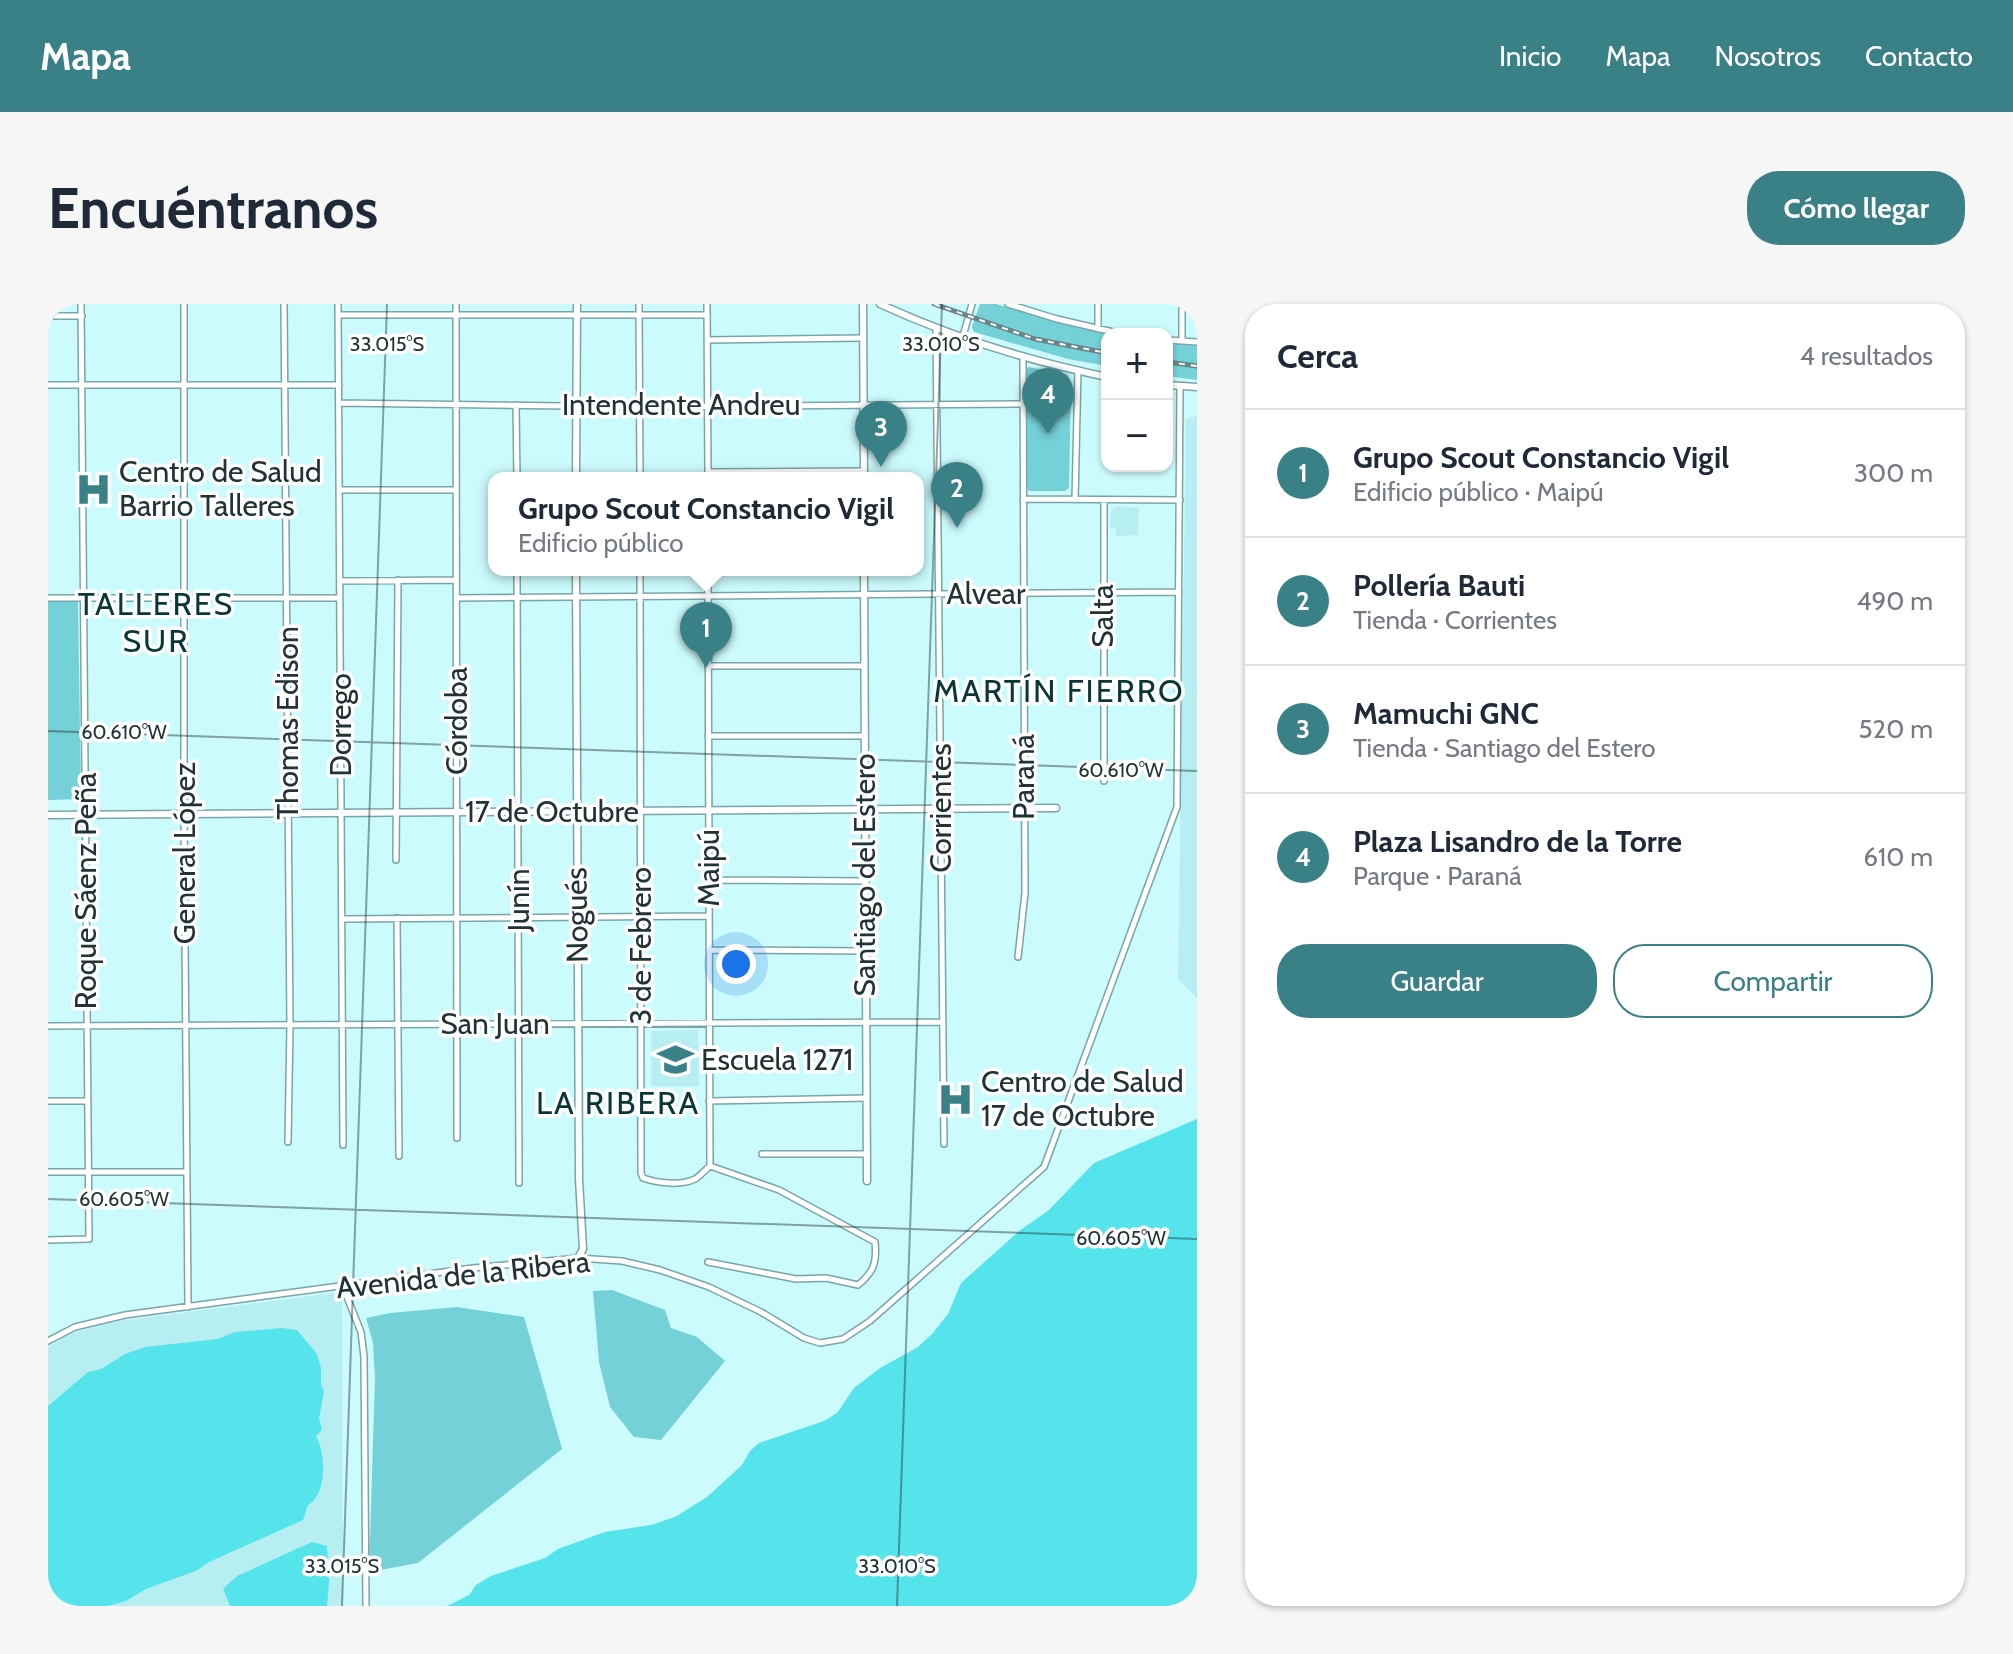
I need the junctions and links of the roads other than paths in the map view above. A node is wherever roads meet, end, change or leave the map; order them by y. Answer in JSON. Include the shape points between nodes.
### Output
{"nodes":[{"id":1,"x":81,"y":304,"type":"edge"},
{"id":2,"x":184,"y":304,"type":"edge"},
{"id":3,"x":284,"y":304,"type":"edge"},
{"id":4,"x":338,"y":304,"type":"edge"},
{"id":5,"x":456,"y":304,"type":"edge"},
{"id":6,"x":577,"y":304,"type":"edge"},
{"id":7,"x":639,"y":304,"type":"edge"},
{"id":8,"x":707,"y":304,"type":"edge"},
{"id":9,"x":863,"y":304,"type":"edge"},
{"id":10,"x":880,"y":304,"type":"edge"},
{"id":11,"x":972,"y":304,"type":"edge"},
{"id":12,"x":1008,"y":304,"type":"edge"},
{"id":13,"x":1098,"y":304,"type":"edge"},
{"id":14,"x":1182,"y":304,"type":"edge"},
{"id":15,"x":338,"y":315,"type":"junction"},
{"id":16,"x":456,"y":315,"type":"junction"},
{"id":17,"x":577,"y":315,"type":"junction"},
{"id":18,"x":639,"y":315,"type":"junction"},
{"id":19,"x":707,"y":315,"type":"junction"},
{"id":20,"x":48,"y":316,"type":"edge"},
{"id":21,"x":82,"y":316,"type":"junction"},
{"id":22,"x":936,"y":328,"type":"junction"},
{"id":23,"x":1098,"y":329,"type":"junction"},
{"id":24,"x":1101,"y":330,"type":"edge"},
{"id":25,"x":963,"y":336,"type":"junction"},
{"id":26,"x":863,"y":338,"type":"junction"},
{"id":27,"x":707,"y":340,"type":"junction"},
{"id":28,"x":1173,"y":340,"type":"edge"},
{"id":29,"x":1182,"y":341,"type":"junction"},
{"id":30,"x":1197,"y":342,"type":"edge"},
{"id":31,"x":1023,"y":356,"type":"junction"},
{"id":32,"x":1078,"y":370,"type":"junction"},
{"id":33,"x":1101,"y":376,"type":"edge"},
{"id":34,"x":48,"y":385,"type":"edge"},
{"id":35,"x":82,"y":385,"type":"junction"},
{"id":36,"x":184,"y":385,"type":"junction"},
{"id":37,"x":285,"y":385,"type":"junction"},
{"id":38,"x":339,"y":385,"type":"junction"},
{"id":39,"x":1173,"y":386,"type":"edge"},
{"id":40,"x":1180,"y":387,"type":"junction"},
{"id":41,"x":1197,"y":387,"type":"edge"},
{"id":42,"x":937,"y":402,"type":"junction"},
{"id":43,"x":339,"y":403,"type":"junction"},
{"id":44,"x":1023,"y":404,"type":"junction"},
{"id":45,"x":456,"y":405,"type":"junction"},
{"id":46,"x":516,"y":405,"type":"junction"},
{"id":47,"x":863,"y":405,"type":"junction"},
{"id":48,"x":576,"y":406,"type":"junction"},
{"id":49,"x":707,"y":406,"type":"junction"},
{"id":50,"x":640,"y":407,"type":"junction"},
{"id":51,"x":517,"y":472,"type":"edge"},
{"id":52,"x":576,"y":472,"type":"edge"},
{"id":53,"x":640,"y":472,"type":"edge"},
{"id":54,"x":708,"y":472,"type":"edge"},
{"id":55,"x":864,"y":472,"type":"edge"},
{"id":56,"x":340,"y":490,"type":"junction"},
{"id":57,"x":456,"y":490,"type":"junction"},
{"id":58,"x":1023,"y":499,"type":"junction"},
{"id":59,"x":1075,"y":500,"type":"junction"},
{"id":60,"x":1104,"y":500,"type":"junction"},
{"id":61,"x":1180,"y":500,"type":"junction"},
{"id":62,"x":517,"y":576,"type":"edge"},
{"id":63,"x":576,"y":576,"type":"edge"},
{"id":64,"x":640,"y":576,"type":"edge"},
{"id":65,"x":708,"y":576,"type":"edge"},
{"id":66,"x":864,"y":576,"type":"edge"},
{"id":67,"x":398,"y":580,"type":"junction"},
{"id":68,"x":456,"y":580,"type":"junction"},
{"id":69,"x":340,"y":581,"type":"junction"},
{"id":70,"x":1180,"y":592,"type":"junction"},
{"id":71,"x":1024,"y":593,"type":"junction"},
{"id":72,"x":1103,"y":593,"type":"junction"},
{"id":73,"x":939,"y":594,"type":"junction"},
{"id":74,"x":864,"y":595,"type":"junction"},
{"id":75,"x":708,"y":596,"type":"junction"},
{"id":76,"x":185,"y":597,"type":"junction"},
{"id":77,"x":286,"y":597,"type":"junction"},
{"id":78,"x":576,"y":597,"type":"junction"},
{"id":79,"x":640,"y":597,"type":"junction"},
{"id":80,"x":48,"y":598,"type":"edge"},
{"id":81,"x":84,"y":598,"type":"junction"},
{"id":82,"x":340,"y":598,"type":"junction"},
{"id":83,"x":457,"y":598,"type":"junction"},
{"id":84,"x":517,"y":598,"type":"junction"},
{"id":85,"x":708,"y":666,"type":"junction"},
{"id":86,"x":864,"y":666,"type":"junction"},
{"id":87,"x":708,"y":736,"type":"junction"},
{"id":88,"x":865,"y":736,"type":"junction"},
{"id":89,"x":1104,"y":781,"type":"dead end"},
{"id":90,"x":865,"y":808,"type":"junction"},
{"id":91,"x":1056,"y":808,"type":"dead end"},
{"id":92,"x":941,"y":809,"type":"junction"},
{"id":93,"x":1024,"y":809,"type":"junction"},
{"id":94,"x":576,"y":811,"type":"junction"},
{"id":95,"x":641,"y":811,"type":"junction"},
{"id":96,"x":708,"y":811,"type":"junction"},
{"id":97,"x":396,"y":812,"type":"junction"},
{"id":98,"x":457,"y":812,"type":"junction"},
{"id":99,"x":518,"y":812,"type":"junction"},
{"id":100,"x":288,"y":813,"type":"junction"},
{"id":101,"x":342,"y":813,"type":"junction"},
{"id":102,"x":85,"y":814,"type":"junction"},
{"id":103,"x":184,"y":814,"type":"junction"},
{"id":104,"x":48,"y":815,"type":"edge"},
{"id":105,"x":396,"y":860,"type":"dead end"},
{"id":106,"x":709,"y":880,"type":"junction"},
{"id":107,"x":865,"y":881,"type":"junction"},
{"id":108,"x":709,"y":916,"type":"junction"},
{"id":109,"x":577,"y":917,"type":"junction"},
{"id":110,"x":641,"y":917,"type":"junction"},
{"id":111,"x":397,"y":918,"type":"junction"},
{"id":112,"x":457,"y":918,"type":"junction"},
{"id":113,"x":519,"y":918,"type":"junction"},
{"id":114,"x":343,"y":919,"type":"junction"},
{"id":115,"x":709,"y":950,"type":"junction"},
{"id":116,"x":866,"y":951,"type":"junction"},
{"id":117,"x":1018,"y":957,"type":"dead end"},
{"id":118,"x":942,"y":1022,"type":"junction"},
{"id":119,"x":519,"y":1023,"type":"junction"},
{"id":120,"x":580,"y":1023,"type":"junction"},
{"id":121,"x":641,"y":1023,"type":"junction"},
{"id":122,"x":709,"y":1023,"type":"junction"},
{"id":123,"x":866,"y":1023,"type":"junction"},
{"id":124,"x":87,"y":1024,"type":"junction"},
{"id":125,"x":396,"y":1024,"type":"junction"},
{"id":126,"x":457,"y":1024,"type":"junction"},
{"id":127,"x":290,"y":1025,"type":"junction"},
{"id":128,"x":343,"y":1025,"type":"junction"},
{"id":129,"x":48,"y":1026,"type":"edge"},
{"id":130,"x":185,"y":1026,"type":"junction"},
{"id":131,"x":867,"y":1098,"type":"junction"},
{"id":132,"x":48,"y":1101,"type":"edge"},
{"id":133,"x":88,"y":1101,"type":"junction"},
{"id":134,"x":709,"y":1101,"type":"junction"},
{"id":135,"x":457,"y":1138,"type":"dead end"},
{"id":136,"x":288,"y":1142,"type":"dead end"},
{"id":137,"x":944,"y":1144,"type":"dead end"},
{"id":138,"x":343,"y":1145,"type":"dead end"},
{"id":139,"x":762,"y":1154,"type":"dead end"},
{"id":140,"x":867,"y":1154,"type":"junction"},
{"id":141,"x":399,"y":1156,"type":"dead end"},
{"id":142,"x":710,"y":1166,"type":"junction"},
{"id":143,"x":48,"y":1172,"type":"edge"},
{"id":144,"x":88,"y":1172,"type":"junction"},
{"id":145,"x":186,"y":1172,"type":"junction"},
{"id":146,"x":867,"y":1181,"type":"dead end"},
{"id":147,"x":519,"y":1183,"type":"dead end"},
{"id":148,"x":48,"y":1240,"type":"edge"},
{"id":149,"x":578,"y":1258,"type":"junction"},
{"id":150,"x":708,"y":1262,"type":"dead end"},
{"id":151,"x":343,"y":1287,"type":"junction"},
{"id":152,"x":188,"y":1307,"type":"junction"},
{"id":153,"x":48,"y":1341,"type":"edge"},
{"id":154,"x":366,"y":1606,"type":"edge"}],
"edges":[{"from":1,"to":21,"type":"street","name":"Roque Sáenz Peña"},
{"from":2,"to":36,"type":"street","name":"General López"},
{"from":3,"to":37,"type":"street","name":"Thomas Edison"},
{"from":4,"to":15,"type":"street","name":"Dorrego"},
{"from":5,"to":16,"type":"street","name":"Córdoba"},
{"from":6,"to":17,"type":"street"},
{"from":7,"to":18,"type":"street"},
{"from":8,"to":19,"type":"street"},
{"from":9,"to":26,"type":"street"},
{"from":10,"to":22,"type":"street"},
{"from":11,"to":25,"type":"street"},
{"from":12,"to":23,"type":"street"},
{"from":13,"to":23,"type":"street"},
{"from":14,"to":29,"type":"street"},
{"from":15,"to":16,"type":"street"},
{"from":15,"to":38,"type":"street","name":"Dorrego"},
{"from":16,"to":17,"type":"street"},
{"from":16,"to":45,"type":"street","name":"Córdoba"},
{"from":17,"to":18,"type":"street"},
{"from":17,"to":48,"type":"street"},
{"from":18,"to":19,"type":"street"},
{"from":18,"to":50,"type":"street"},
{"from":19,"to":27,"type":"street"},
{"from":20,"to":21,"type":"street"},
{"from":21,"to":35,"type":"street","name":"Roque Sáenz Peña"},
{"from":22,"to":25,"type":"street"},
{"from":22,"to":42,"type":"street","name":"Corrientes"},
{"from":23,"to":24,"type":"street"},
{"from":25,"to":31,"type":"street"},
{"from":26,"to":27,"type":"street"},
{"from":26,"to":47,"type":"street"},
{"from":27,"to":49,"type":"street"},
{"from":28,"to":29,"type":"street"},
{"from":29,"to":30,"type":"street"},
{"from":31,"to":32,"type":"street"},
{"from":31,"to":44,"type":"street","name":"Paraná"},
{"from":32,"to":33,"type":"street"},
{"from":32,"to":59,"type":"street"},
{"from":34,"to":35,"type":"street"},
{"from":35,"to":36,"type":"street"},
{"from":35,"to":81,"type":"street","name":"Roque Sáenz Peña"},
{"from":36,"to":37,"type":"street"},
{"from":36,"to":76,"type":"street","name":"General López"},
{"from":37,"to":38,"type":"street"},
{"from":37,"to":77,"type":"street","name":"Thomas Edison"},
{"from":38,"to":43,"type":"street","name":"Dorrego"},
{"from":39,"to":40,"type":"street"},
{"from":40,"to":41,"type":"street"},
{"from":40,"to":61,"type":"street"},
{"from":42,"to":44,"type":"street","name":"Intendente Andreu"},
{"from":42,"to":47,"type":"street","name":"Intendente Andreu"},
{"from":42,"to":73,"type":"street","name":"Corrientes"},
{"from":43,"to":45,"type":"street","name":"Intendente Andreu"},
{"from":43,"to":56,"type":"street","name":"Dorrego"},
{"from":44,"to":58,"type":"street","name":"Paraná"},
{"from":45,"to":46,"type":"street","name":"Intendente Andreu"},
{"from":45,"to":57,"type":"street","name":"Córdoba"},
{"from":46,"to":48,"type":"street","name":"Intendente Andreu"},
{"from":46,"to":51,"type":"street"},
{"from":47,"to":49,"type":"street","name":"Intendente Andreu"},
{"from":47,"to":55,"type":"street"},
{"from":48,"to":50,"type":"street","name":"Intendente Andreu"},
{"from":48,"to":52,"type":"street"},
{"from":49,"to":50,"type":"street","name":"Intendente Andreu"},
{"from":49,"to":54,"type":"street"},
{"from":50,"to":53,"type":"street"},
{"from":56,"to":57,"type":"street"},
{"from":56,"to":69,"type":"street","name":"Dorrego"},
{"from":57,"to":68,"type":"street","name":"Córdoba"},
{"from":58,"to":59,"type":"street"},
{"from":58,"to":71,"type":"street","name":"Paraná"},
{"from":59,"to":60,"type":"street"},
{"from":60,"to":61,"type":"street"},
{"from":60,"to":72,"type":"street","name":"Salta"},
{"from":61,"to":70,"type":"street"},
{"from":62,"to":84,"type":"street","name":"Junín"},
{"from":63,"to":78,"type":"street","name":"Nogués"},
{"from":64,"to":79,"type":"street","name":"3 de Febrero"},
{"from":65,"to":75,"type":"street","name":"Maipú"},
{"from":66,"to":74,"type":"street","name":"Santiago del Estero"},
{"from":67,"to":68,"type":"street"},
{"from":67,"to":69,"type":"street"},
{"from":67,"to":97,"type":"street"},
{"from":68,"to":83,"type":"street","name":"Córdoba"},
{"from":69,"to":82,"type":"street","name":"Dorrego"},
{"from":70,"to":72,"type":"street","name":"Alvear"},
{"from":70,"to":149,"type":"street","name":"Avenida de la Ribera","via":[[1177,807],[1044,1167],[843,1339],[820,1343],[804,1338],[709,1287],[660,1270]]},
{"from":71,"to":72,"type":"street","name":"Alvear"},
{"from":71,"to":73,"type":"street","name":"Alvear"},
{"from":71,"to":93,"type":"street","name":"Paraná"},
{"from":72,"to":89,"type":"street","name":"Salta"},
{"from":73,"to":74,"type":"street","name":"Alvear"},
{"from":73,"to":92,"type":"street","name":"Corrientes"},
{"from":74,"to":75,"type":"street","name":"Alvear"},
{"from":74,"to":86,"type":"street","name":"Santiago del Estero"},
{"from":75,"to":79,"type":"street","name":"Alvear"},
{"from":75,"to":85,"type":"street","name":"Maipú"},
{"from":76,"to":77,"type":"street"},
{"from":76,"to":81,"type":"street"},
{"from":76,"to":103,"type":"street","name":"General López"},
{"from":77,"to":82,"type":"street"},
{"from":77,"to":100,"type":"street","name":"Thomas Edison"},
{"from":78,"to":79,"type":"street","name":"Alvear"},
{"from":78,"to":84,"type":"street","name":"Alvear"},
{"from":78,"to":94,"type":"street","name":"Nogués"},
{"from":79,"to":95,"type":"street","name":"3 de Febrero"},
{"from":80,"to":81,"type":"street"},
{"from":81,"to":102,"type":"street","name":"Roque Sáenz Peña"},
{"from":82,"to":101,"type":"street","name":"Dorrego"},
{"from":83,"to":84,"type":"street","name":"Alvear"},
{"from":83,"to":98,"type":"street","name":"Córdoba"},
{"from":84,"to":99,"type":"street","name":"Junín"},
{"from":85,"to":86,"type":"street"},
{"from":85,"to":87,"type":"street","name":"Maipú"},
{"from":86,"to":88,"type":"street","name":"Santiago del Estero"},
{"from":87,"to":88,"type":"street"},
{"from":87,"to":96,"type":"street","name":"Maipú"},
{"from":88,"to":90,"type":"street","name":"Santiago del Estero"},
{"from":90,"to":92,"type":"street","name":"17 de Octubre"},
{"from":90,"to":96,"type":"street","name":"17 de Octubre"},
{"from":90,"to":107,"type":"street","name":"Santiago del Estero"},
{"from":91,"to":93,"type":"street","name":"17 de Octubre"},
{"from":92,"to":93,"type":"street","name":"17 de Octubre"},
{"from":92,"to":118,"type":"street","name":"Corrientes"},
{"from":93,"to":117,"type":"street","name":"Paraná","via":[[1025,893]]},
{"from":94,"to":95,"type":"street","name":"17 de Octubre"},
{"from":94,"to":99,"type":"street","name":"17 de Octubre"},
{"from":94,"to":109,"type":"street","name":"Nogués"},
{"from":95,"to":96,"type":"street","name":"17 de Octubre"},
{"from":95,"to":110,"type":"street","name":"3 de Febrero"},
{"from":96,"to":106,"type":"street","name":"Maipú"},
{"from":97,"to":98,"type":"street","name":"17 de Octubre"},
{"from":97,"to":101,"type":"street","name":"17 de Octubre"},
{"from":97,"to":105,"type":"street"},
{"from":98,"to":99,"type":"street","name":"17 de Octubre"},
{"from":98,"to":112,"type":"street","name":"Córdoba"},
{"from":99,"to":113,"type":"street","name":"Junín"},
{"from":100,"to":101,"type":"street","name":"17 de Octubre"},
{"from":100,"to":103,"type":"street","name":"17 de Octubre"},
{"from":100,"to":127,"type":"street","name":"Thomas Edison"},
{"from":101,"to":114,"type":"street","name":"Dorrego"},
{"from":102,"to":103,"type":"street","name":"17 de Octubre"},
{"from":102,"to":104,"type":"street","name":"17 de Octubre"},
{"from":102,"to":124,"type":"street","name":"Roque Sáenz Peña"},
{"from":103,"to":130,"type":"street","name":"General López"},
{"from":106,"to":107,"type":"street"},
{"from":106,"to":108,"type":"street","name":"Maipú"},
{"from":107,"to":116,"type":"street","name":"Santiago del Estero"},
{"from":108,"to":110,"type":"street"},
{"from":108,"to":115,"type":"street","name":"Maipú"},
{"from":109,"to":110,"type":"street"},
{"from":109,"to":113,"type":"street"},
{"from":109,"to":120,"type":"street","name":"Nogués"},
{"from":110,"to":121,"type":"street","name":"3 de Febrero"},
{"from":111,"to":112,"type":"street"},
{"from":111,"to":114,"type":"street"},
{"from":111,"to":125,"type":"street"},
{"from":112,"to":113,"type":"street"},
{"from":112,"to":126,"type":"street","name":"Córdoba"},
{"from":113,"to":119,"type":"street","name":"Junín"},
{"from":114,"to":128,"type":"street","name":"Dorrego"},
{"from":115,"to":116,"type":"street"},
{"from":115,"to":122,"type":"street","name":"Maipú"},
{"from":116,"to":123,"type":"street","name":"Santiago del Estero"},
{"from":118,"to":123,"type":"street","name":"San Juan"},
{"from":118,"to":137,"type":"street","name":"Corrientes"},
{"from":119,"to":120,"type":"street","name":"San Juan"},
{"from":119,"to":126,"type":"street","name":"San Juan"},
{"from":119,"to":147,"type":"street","name":"Junín"},
{"from":120,"to":121,"type":"street","name":"San Juan"},
{"from":120,"to":149,"type":"street","name":"Nogués","via":[[583,1249]]},
{"from":121,"to":122,"type":"street","name":"San Juan"},
{"from":121,"to":142,"type":"street","name":"3 de Febrero","via":[[643,1178],[690,1181]]},
{"from":122,"to":123,"type":"street","name":"San Juan"},
{"from":122,"to":134,"type":"street","name":"Maipú"},
{"from":123,"to":131,"type":"street","name":"Santiago del Estero"},
{"from":124,"to":129,"type":"street","name":"San Juan"},
{"from":124,"to":130,"type":"street","name":"San Juan"},
{"from":124,"to":133,"type":"street","name":"Roque Sáenz Peña"},
{"from":125,"to":126,"type":"street","name":"San Juan"},
{"from":125,"to":128,"type":"street","name":"San Juan"},
{"from":125,"to":141,"type":"street"},
{"from":126,"to":135,"type":"street","name":"Córdoba"},
{"from":127,"to":128,"type":"street","name":"San Juan"},
{"from":127,"to":130,"type":"street","name":"San Juan"},
{"from":127,"to":136,"type":"street","name":"Thomas Edison"},
{"from":128,"to":138,"type":"street","name":"Dorrego"},
{"from":130,"to":145,"type":"street","name":"General López"},
{"from":131,"to":134,"type":"street"},
{"from":131,"to":140,"type":"street","name":"Santiago del Estero"},
{"from":132,"to":133,"type":"street"},
{"from":133,"to":144,"type":"street","name":"Roque Sáenz Peña"},
{"from":134,"to":142,"type":"street","name":"Maipú"},
{"from":139,"to":140,"type":"street"},
{"from":140,"to":146,"type":"street","name":"Santiago del Estero"},
{"from":142,"to":150,"type":"street","via":[[779,1190],[875,1242],[877,1258],[872,1274],[858,1285]]},
{"from":143,"to":144,"type":"street"},
{"from":144,"to":145,"type":"street"},
{"from":144,"to":148,"type":"street","name":"Roque Sáenz Peña","via":[[89,1239]]},
{"from":145,"to":152,"type":"street","name":"General López"},
{"from":149,"to":151,"type":"street","name":"Avenida de la Ribera"},
{"from":151,"to":152,"type":"street","name":"Avenida de la Ribera"},
{"from":151,"to":154,"type":"street","via":[[361,1332],[364,1357]]},
{"from":152,"to":153,"type":"street","name":"Avenida de la Ribera","via":[[75,1327]]}]}
